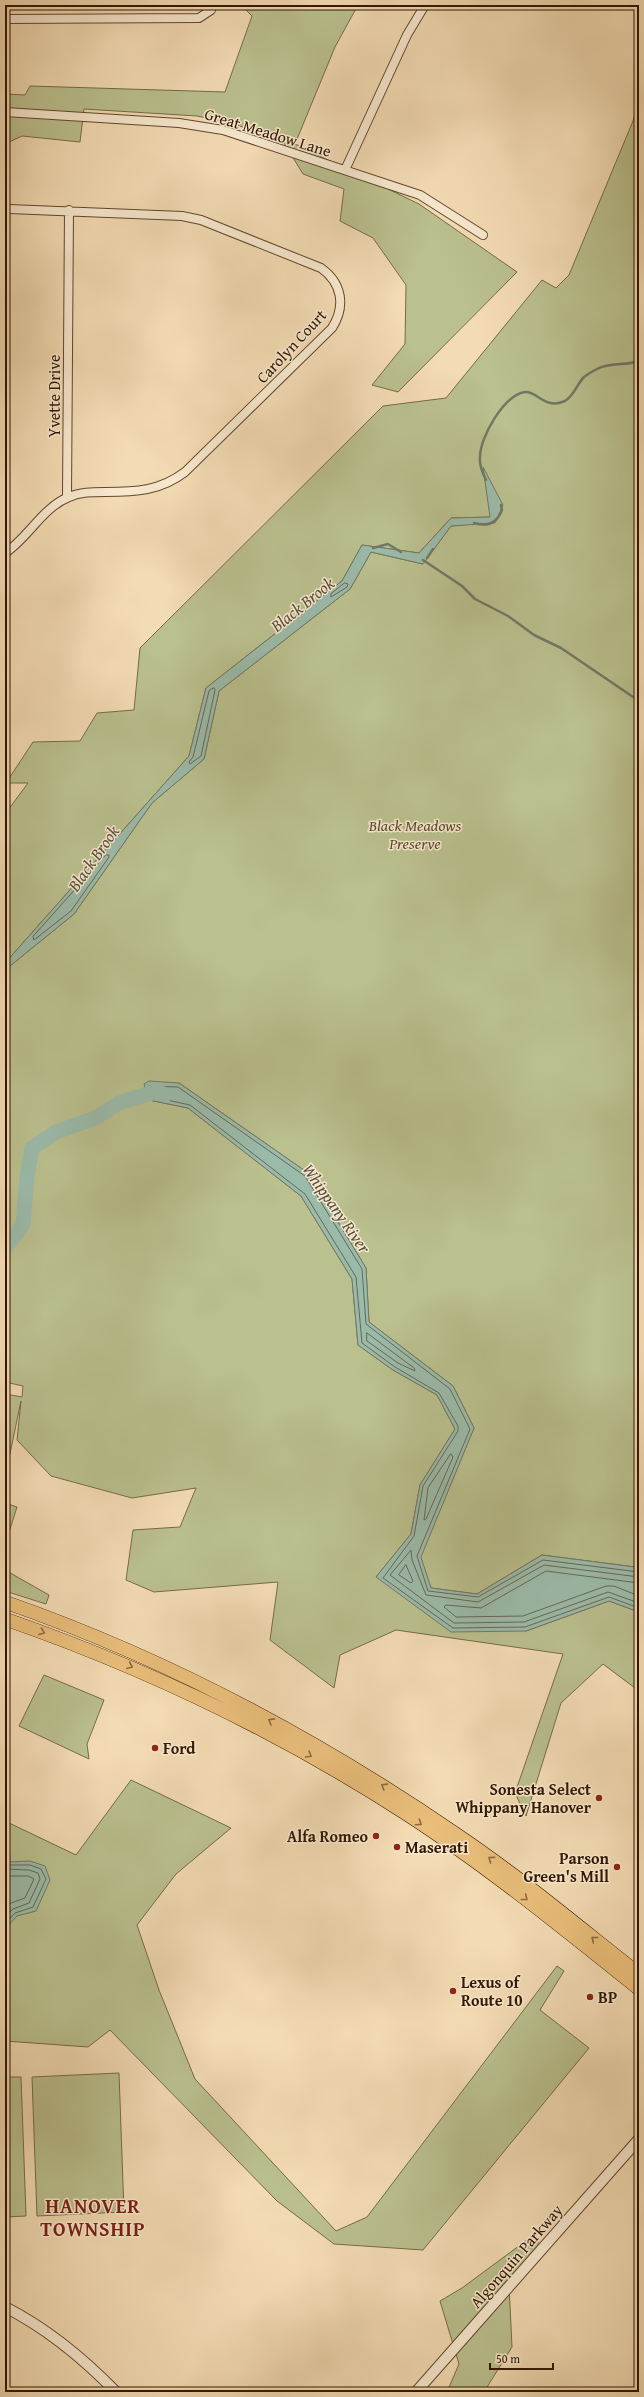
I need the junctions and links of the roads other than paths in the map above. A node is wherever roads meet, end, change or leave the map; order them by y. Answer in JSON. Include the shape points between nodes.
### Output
{"nodes":[{"id":1,"x":425,"y":5,"type":"edge"},
{"id":2,"x":211,"y":10,"type":"dead end"},
{"id":3,"x":5,"y":19,"type":"edge"},
{"id":4,"x":5,"y":112,"type":"edge"},
{"id":5,"x":345,"y":170,"type":"junction"},
{"id":6,"x":9,"y":209,"type":"dead end"},
{"id":7,"x":69,"y":210,"type":"junction"},
{"id":8,"x":483,"y":235,"type":"dead end"},
{"id":9,"x":67,"y":497,"type":"junction"},
{"id":10,"x":5,"y":553,"type":"edge"},
{"id":11,"x":5,"y":1602,"type":"edge"},
{"id":12,"x":5,"y":1619,"type":"edge"},
{"id":13,"x":639,"y":1974,"type":"edge"},
{"id":14,"x":639,"y":1988,"type":"edge"},
{"id":15,"x":639,"y":2139,"type":"edge"},
{"id":16,"x":5,"y":2307,"type":"edge"},
{"id":17,"x":116,"y":2392,"type":"edge"},
{"id":18,"x":416,"y":2392,"type":"edge"}],
"edges":[{"from":1,"to":5,"type":"street","via":[[408,35]]},
{"from":2,"to":3,"type":"street","via":[[199,18]]},
{"from":4,"to":5,"type":"street","name":"Great Meadow Lane","via":[[202,125]]},
{"from":5,"to":8,"type":"street","name":"Great Meadow Lane","via":[[420,195]]},
{"from":6,"to":7,"type":"street","name":"Carolyn Court"},
{"from":7,"to":9,"type":"street","name":"Yvette Drive"},
{"from":7,"to":9,"type":"street","name":"Carolyn Court","via":[[170,215],[201,220],[321,268],[334,279],[341,303],[332,328],[174,480],[150,490],[86,492]]},
{"from":9,"to":10,"type":"street","via":[[54,506]]},
{"from":13,"to":11,"type":"main road","one_way":true,"via":[[458,1834],[360,1771],[174,1670],[101,1638]]},
{"from":12,"to":14,"type":"main road","one_way":true,"via":[[152,1676],[238,1717],[318,1760],[405,1813],[492,1873]]},
{"from":15,"to":18,"type":"street","name":"Algonquin Parkway"},
{"from":16,"to":17,"type":"street","via":[[65,2344]]}]}
